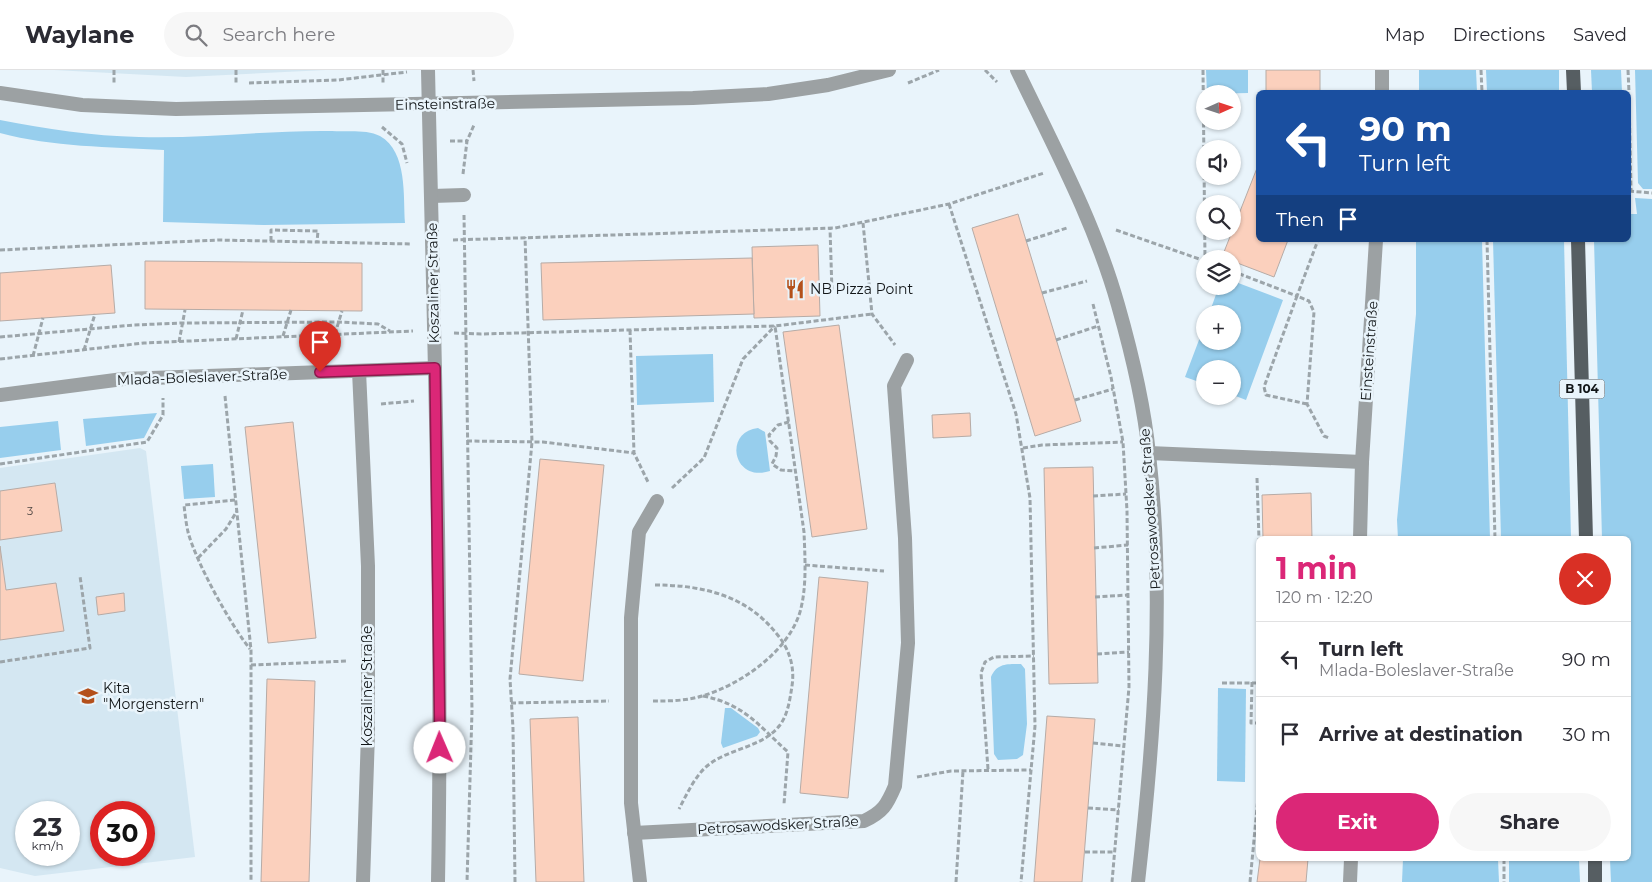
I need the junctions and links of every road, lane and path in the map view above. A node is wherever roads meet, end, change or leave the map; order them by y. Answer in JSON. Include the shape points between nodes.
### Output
{"nodes":[{"id":1,"x":114,"y":70,"type":"edge"},
{"id":2,"x":236,"y":70,"type":"edge"},
{"id":3,"x":383,"y":70,"type":"edge"},
{"id":4,"x":428,"y":70,"type":"edge"},
{"id":5,"x":473,"y":70,"type":"edge"},
{"id":6,"x":889,"y":70,"type":"edge"},
{"id":7,"x":994,"y":70,"type":"edge"},
{"id":8,"x":1017,"y":70,"type":"edge"},
{"id":9,"x":1202,"y":70,"type":"edge"},
{"id":10,"x":1382,"y":70,"type":"edge"},
{"id":11,"x":1481,"y":70,"type":"edge"},
{"id":12,"x":1573,"y":70,"type":"edge"},
{"id":13,"x":1628,"y":70,"type":"edge"},
{"id":14,"x":987,"y":71,"type":"edge"},
{"id":15,"x":409,"y":72,"type":"dead end"},
{"id":16,"x":383,"y":76,"type":"junction"},
{"id":17,"x":105,"y":83,"type":"dead end"},
{"id":18,"x":114,"y":84,"type":"junction"},
{"id":19,"x":123,"y":84,"type":"dead end"},
{"id":20,"x":226,"y":84,"type":"dead end"},
{"id":21,"x":236,"y":84,"type":"junction"},
{"id":22,"x":1001,"y":86,"type":"dead end"},
{"id":23,"x":1382,"y":90,"type":"edge"},
{"id":24,"x":1482,"y":90,"type":"edge"},
{"id":25,"x":1574,"y":90,"type":"edge"},
{"id":26,"x":1629,"y":90,"type":"edge"},
{"id":27,"x":0,"y":93,"type":"edge"},
{"id":28,"x":428,"y":104,"type":"junction"},
{"id":29,"x":474,"y":104,"type":"junction"},
{"id":30,"x":376,"y":127,"type":"dead end"},
{"id":31,"x":1043,"y":165,"type":"dead end"},
{"id":32,"x":409,"y":170,"type":"dead end"},
{"id":33,"x":1046,"y":173,"type":"junction"},
{"id":34,"x":1049,"y":182,"type":"dead end"},
{"id":35,"x":1631,"y":191,"type":"edge"},
{"id":36,"x":1652,"y":193,"type":"edge"},
{"id":37,"x":464,"y":194,"type":"junction"},
{"id":38,"x":432,"y":196,"type":"junction"},
{"id":39,"x":950,"y":204,"type":"junction"},
{"id":40,"x":1089,"y":222,"type":"junction"},
{"id":41,"x":863,"y":223,"type":"junction"},
{"id":42,"x":1065,"y":223,"type":"dead end"},
{"id":43,"x":830,"y":228,"type":"junction"},
{"id":44,"x":1067,"y":228,"type":"junction"},
{"id":45,"x":413,"y":236,"type":"dead end"},
{"id":46,"x":525,"y":237,"type":"junction"},
{"id":47,"x":1070,"y":237,"type":"dead end"},
{"id":48,"x":464,"y":238,"type":"junction"},
{"id":49,"x":271,"y":241,"type":"junction"},
{"id":50,"x":1026,"y":241,"type":"dead end"},
{"id":51,"x":317,"y":242,"type":"junction"},
{"id":52,"x":433,"y":242,"type":"junction"},
{"id":53,"x":1317,"y":242,"type":"edge"},
{"id":54,"x":1376,"y":242,"type":"edge"},
{"id":55,"x":1487,"y":242,"type":"edge"},
{"id":56,"x":1578,"y":242,"type":"edge"},
{"id":57,"x":413,"y":244,"type":"junction"},
{"id":58,"x":0,"y":250,"type":"edge"},
{"id":59,"x":1205,"y":250,"type":"edge"},
{"id":60,"x":413,"y":253,"type":"dead end"},
{"id":61,"x":1196,"y":257,"type":"edge"},
{"id":62,"x":1083,"y":272,"type":"dead end"},
{"id":63,"x":1241,"y":274,"type":"edge"},
{"id":64,"x":1087,"y":281,"type":"junction"},
{"id":65,"x":1089,"y":290,"type":"dead end"},
{"id":66,"x":820,"y":292,"type":"dead end"},
{"id":67,"x":1042,"y":293,"type":"dead end"},
{"id":68,"x":1297,"y":296,"type":"junction"},
{"id":69,"x":1091,"y":299,"type":"dead end"},
{"id":70,"x":185,"y":310,"type":"dead end"},
{"id":71,"x":243,"y":310,"type":"dead end"},
{"id":72,"x":291,"y":310,"type":"dead end"},
{"id":73,"x":342,"y":311,"type":"dead end"},
{"id":74,"x":95,"y":314,"type":"dead end"},
{"id":75,"x":872,"y":314,"type":"junction"},
{"id":76,"x":42,"y":318,"type":"dead end"},
{"id":77,"x":413,"y":321,"type":"dead end"},
{"id":78,"x":338,"y":322,"type":"junction"},
{"id":79,"x":182,"y":323,"type":"junction"},
{"id":80,"x":240,"y":323,"type":"junction"},
{"id":81,"x":287,"y":323,"type":"junction"},
{"id":82,"x":775,"y":326,"type":"junction"},
{"id":83,"x":1098,"y":326,"type":"junction"},
{"id":84,"x":90,"y":330,"type":"junction"},
{"id":85,"x":413,"y":330,"type":"junction"},
{"id":86,"x":630,"y":330,"type":"junction"},
{"id":87,"x":391,"y":331,"type":"junction"},
{"id":88,"x":434,"y":331,"type":"junction"},
{"id":89,"x":529,"y":333,"type":"junction"},
{"id":90,"x":335,"y":334,"type":"junction"},
{"id":91,"x":466,"y":334,"type":"junction"},
{"id":92,"x":38,"y":336,"type":"junction"},
{"id":93,"x":283,"y":336,"type":"junction"},
{"id":94,"x":0,"y":337,"type":"edge"},
{"id":95,"x":236,"y":339,"type":"junction"},
{"id":96,"x":1056,"y":340,"type":"dead end"},
{"id":97,"x":179,"y":342,"type":"junction"},
{"id":98,"x":84,"y":350,"type":"junction"},
{"id":99,"x":33,"y":356,"type":"junction"},
{"id":100,"x":0,"y":359,"type":"edge"},
{"id":101,"x":906,"y":360,"type":"joint"},
{"id":102,"x":435,"y":368,"type":"junction"},
{"id":103,"x":359,"y":371,"type":"junction"},
{"id":104,"x":223,"y":376,"type":"junction"},
{"id":105,"x":162,"y":378,"type":"junction"},
{"id":106,"x":1113,"y":389,"type":"junction"},
{"id":107,"x":0,"y":395,"type":"edge"},
{"id":108,"x":1075,"y":400,"type":"dead end"},
{"id":109,"x":1307,"y":404,"type":"junction"},
{"id":110,"x":789,"y":422,"type":"junction"},
{"id":111,"x":467,"y":442,"type":"junction"},
{"id":112,"x":532,"y":442,"type":"junction"},
{"id":113,"x":1123,"y":442,"type":"junction"},
{"id":114,"x":1336,"y":442,"type":"dead end"},
{"id":115,"x":1023,"y":448,"type":"junction"},
{"id":116,"x":634,"y":453,"type":"junction"},
{"id":117,"x":1149,"y":453,"type":"junction"},
{"id":118,"x":1255,"y":458,"type":"junction"},
{"id":119,"x":1362,"y":462,"type":"junction"},
{"id":120,"x":0,"y":464,"type":"edge"},
{"id":121,"x":796,"y":471,"type":"junction"},
{"id":122,"x":1126,"y":494,"type":"junction"},
{"id":123,"x":1093,"y":496,"type":"dead end"},
{"id":124,"x":235,"y":500,"type":"junction"},
{"id":125,"x":657,"y":501,"type":"junction"},
{"id":126,"x":237,"y":511,"type":"junction"},
{"id":127,"x":1259,"y":536,"type":"edge"},
{"id":128,"x":1360,"y":536,"type":"edge"},
{"id":129,"x":1495,"y":536,"type":"edge"},
{"id":130,"x":1586,"y":536,"type":"edge"},
{"id":131,"x":1128,"y":545,"type":"junction"},
{"id":132,"x":1094,"y":548,"type":"dead end"},
{"id":133,"x":198,"y":558,"type":"junction"},
{"id":134,"x":805,"y":565,"type":"junction"},
{"id":135,"x":906,"y":572,"type":"junction"},
{"id":136,"x":80,"y":576,"type":"dead end"},
{"id":137,"x":634,"y":585,"type":"junction"},
{"id":138,"x":1128,"y":595,"type":"junction"},
{"id":139,"x":1096,"y":597,"type":"dead end"},
{"id":140,"x":784,"y":643,"type":"junction"},
{"id":141,"x":251,"y":650,"type":"junction"},
{"id":142,"x":1129,"y":652,"type":"junction"},
{"id":143,"x":1097,"y":654,"type":"dead end"},
{"id":144,"x":1034,"y":656,"type":"junction"},
{"id":145,"x":368,"y":660,"type":"junction"},
{"id":146,"x":0,"y":662,"type":"edge"},
{"id":147,"x":251,"y":665,"type":"junction"},
{"id":148,"x":1252,"y":682,"type":"junction"},
{"id":149,"x":1222,"y":683,"type":"dead end"},
{"id":150,"x":1256,"y":683,"type":"edge"},
{"id":151,"x":702,"y":696,"type":"junction"},
{"id":152,"x":631,"y":701,"type":"junction"},
{"id":153,"x":511,"y":704,"type":"junction"},
{"id":154,"x":1256,"y":723,"type":"edge"},
{"id":155,"x":769,"y":734,"type":"junction"},
{"id":156,"x":1093,"y":743,"type":"dead end"},
{"id":157,"x":1124,"y":746,"type":"junction"},
{"id":158,"x":988,"y":769,"type":"junction"},
{"id":159,"x":1031,"y":770,"type":"junction"},
{"id":160,"x":963,"y":771,"type":"junction"},
{"id":161,"x":896,"y":776,"type":"junction"},
{"id":162,"x":1088,"y":808,"type":"dead end"},
{"id":163,"x":1119,"y":810,"type":"junction"},
{"id":164,"x":1256,"y":819,"type":"edge"},
{"id":165,"x":784,"y":826,"type":"junction"},
{"id":166,"x":670,"y":830,"type":"junction"},
{"id":167,"x":634,"y":833,"type":"junction"},
{"id":168,"x":1085,"y":852,"type":"dead end"},
{"id":169,"x":1115,"y":852,"type":"junction"},
{"id":170,"x":1351,"y":861,"type":"edge"},
{"id":171,"x":1504,"y":861,"type":"edge"},
{"id":172,"x":1595,"y":861,"type":"edge"},
{"id":173,"x":251,"y":882,"type":"edge"},
{"id":174,"x":362,"y":882,"type":"edge"},
{"id":175,"x":438,"y":882,"type":"edge"},
{"id":176,"x":467,"y":882,"type":"edge"},
{"id":177,"x":515,"y":882,"type":"edge"},
{"id":178,"x":640,"y":882,"type":"edge"},
{"id":179,"x":956,"y":882,"type":"edge"},
{"id":180,"x":1021,"y":882,"type":"edge"},
{"id":181,"x":1112,"y":882,"type":"edge"},
{"id":182,"x":1138,"y":882,"type":"edge"},
{"id":183,"x":1250,"y":882,"type":"edge"},
{"id":184,"x":1350,"y":882,"type":"edge"},
{"id":185,"x":1504,"y":882,"type":"edge"},
{"id":186,"x":1595,"y":882,"type":"edge"}],
"edges":[{"from":1,"to":18,"type":"path"},
{"from":2,"to":21,"type":"path"},
{"from":3,"to":16,"type":"path"},
{"from":4,"to":28,"type":"street","name":"Koszaliner Straße"},
{"from":5,"to":29,"type":"path"},
{"from":6,"to":29,"type":"street","name":"Einsteinstraße","via":[[828,85],[768,94]]},
{"from":7,"to":14,"type":"path"},
{"from":8,"to":40,"type":"street","name":"Petrosawodsker Straße"},
{"from":9,"to":59,"type":"path"},
{"from":10,"to":23,"type":"street"},
{"from":11,"to":24,"type":"path"},
{"from":12,"to":25,"type":"main road"},
{"from":13,"to":26,"type":"path"},
{"from":14,"to":22,"type":"path"},
{"from":15,"to":16,"type":"path"},
{"from":16,"to":21,"type":"path"},
{"from":17,"to":18,"type":"path"},
{"from":18,"to":19,"type":"path"},
{"from":20,"to":21,"type":"path"},
{"from":27,"to":28,"type":"street","name":"Einsteinstraße","via":[[82,105],[176,109]]},
{"from":28,"to":29,"type":"street","name":"Einsteinstraße"},
{"from":28,"to":38,"type":"street","name":"Koszaliner Straße"},
{"from":29,"to":37,"type":"path","via":[[474,125],[463,162]]},
{"from":30,"to":32,"type":"path","via":[[385,128],[402,144]]},
{"from":31,"to":33,"type":"path"},
{"from":33,"to":34,"type":"path"},
{"from":33,"to":39,"type":"path"},
{"from":35,"to":36,"type":"path"},
{"from":37,"to":38,"type":"street"},
{"from":37,"to":48,"type":"path"},
{"from":38,"to":52,"type":"street","name":"Koszaliner Straße"},
{"from":39,"to":41,"type":"path"},
{"from":39,"to":115,"type":"path","via":[[1016,414]]},
{"from":40,"to":61,"type":"path"},
{"from":40,"to":117,"type":"street","name":"Petrosawodsker Straße","via":[[1118,304],[1139,390]]},
{"from":41,"to":43,"type":"path"},
{"from":41,"to":75,"type":"path"},
{"from":42,"to":44,"type":"path"},
{"from":43,"to":46,"type":"path"},
{"from":43,"to":66,"type":"path","via":[[832,292]]},
{"from":44,"to":47,"type":"path"},
{"from":44,"to":50,"type":"path"},
{"from":45,"to":57,"type":"path"},
{"from":46,"to":48,"type":"path"},
{"from":46,"to":89,"type":"path"},
{"from":48,"to":52,"type":"path"},
{"from":48,"to":91,"type":"path"},
{"from":49,"to":51,"type":"path"},
{"from":49,"to":51,"type":"path","via":[[272,230],[318,232]]},
{"from":49,"to":58,"type":"path","via":[[133,242]]},
{"from":51,"to":57,"type":"path"},
{"from":52,"to":88,"type":"street","name":"Koszaliner Straße"},
{"from":53,"to":68,"type":"path"},
{"from":54,"to":119,"type":"street","name":"Einsteinstraße"},
{"from":55,"to":129,"type":"path"},
{"from":56,"to":130,"type":"main road","number":"B 104"},
{"from":57,"to":60,"type":"path"},
{"from":62,"to":64,"type":"path"},
{"from":63,"to":68,"type":"path"},
{"from":64,"to":65,"type":"path"},
{"from":64,"to":67,"type":"path"},
{"from":68,"to":109,"type":"path","via":[[1309,301],[1314,312]]},
{"from":68,"to":109,"type":"path","via":[[1264,387],[1266,395]]},
{"from":69,"to":83,"type":"path"},
{"from":70,"to":79,"type":"path"},
{"from":71,"to":80,"type":"path"},
{"from":72,"to":81,"type":"path"},
{"from":73,"to":78,"type":"path"},
{"from":74,"to":84,"type":"path"},
{"from":75,"to":82,"type":"path"},
{"from":75,"to":101,"type":"path"},
{"from":76,"to":92,"type":"path"},
{"from":77,"to":85,"type":"path"},
{"from":78,"to":81,"type":"path"},
{"from":78,"to":87,"type":"path","via":[[378,324]]},
{"from":78,"to":90,"type":"path"},
{"from":79,"to":80,"type":"path"},
{"from":79,"to":84,"type":"path"},
{"from":79,"to":97,"type":"path"},
{"from":80,"to":81,"type":"path"},
{"from":80,"to":95,"type":"path"},
{"from":81,"to":93,"type":"path"},
{"from":82,"to":86,"type":"path"},
{"from":82,"to":110,"type":"path"},
{"from":82,"to":125,"type":"path","via":[[743,359],[704,458]]},
{"from":83,"to":96,"type":"path"},
{"from":83,"to":106,"type":"path"},
{"from":84,"to":92,"type":"path"},
{"from":84,"to":98,"type":"path"},
{"from":85,"to":87,"type":"path"},
{"from":85,"to":88,"type":"path"},
{"from":86,"to":89,"type":"path"},
{"from":86,"to":116,"type":"path"},
{"from":87,"to":90,"type":"path"},
{"from":88,"to":102,"type":"street","name":"Koszaliner Straße"},
{"from":89,"to":91,"type":"path"},
{"from":89,"to":112,"type":"path"},
{"from":90,"to":93,"type":"path"},
{"from":91,"to":111,"type":"path"},
{"from":92,"to":94,"type":"path"},
{"from":92,"to":99,"type":"path"},
{"from":93,"to":95,"type":"path"},
{"from":95,"to":97,"type":"path"},
{"from":97,"to":98,"type":"path"},
{"from":98,"to":99,"type":"path"},
{"from":99,"to":100,"type":"path"},
{"from":101,"to":135,"type":"street","name":"Petrosawodsker Straße","via":[[894,386]]},
{"from":102,"to":103,"type":"street","name":"Mlada-Boleslaver-Straße"},
{"from":102,"to":175,"type":"street","name":"Koszaliner Straße","via":[[440,768]]},
{"from":103,"to":104,"type":"street","name":"Mlada-Boleslaver-Straße"},
{"from":103,"to":145,"type":"street","name":"Koszaliner Straße","via":[[368,566]]},
{"from":104,"to":105,"type":"street","name":"Mlada-Boleslaver-Straße"},
{"from":104,"to":124,"type":"path"},
{"from":105,"to":107,"type":"street","name":"Mlada-Boleslaver-Straße","via":[[123,379]]},
{"from":105,"to":120,"type":"path","via":[[163,415],[146,442]]},
{"from":106,"to":108,"type":"path"},
{"from":106,"to":113,"type":"path"},
{"from":109,"to":114,"type":"path","via":[[1324,436]]},
{"from":110,"to":121,"type":"path"},
{"from":110,"to":121,"type":"path","via":[[778,425],[769,435],[777,448],[772,464],[781,470]]},
{"from":111,"to":112,"type":"path"},
{"from":111,"to":176,"type":"path","via":[[472,711]]},
{"from":112,"to":116,"type":"path"},
{"from":112,"to":153,"type":"path","via":[[510,679]]},
{"from":113,"to":115,"type":"path"},
{"from":113,"to":122,"type":"path"},
{"from":115,"to":144,"type":"path","via":[[1030,498]]},
{"from":116,"to":125,"type":"path"},
{"from":117,"to":118,"type":"street"},
{"from":117,"to":182,"type":"street","name":"Petrosawodsker Straße","via":[[1155,552],[1156,696]]},
{"from":118,"to":119,"type":"street"},
{"from":118,"to":127,"type":"path"},
{"from":119,"to":128,"type":"street","name":"Einsteinstraße"},
{"from":121,"to":134,"type":"path"},
{"from":122,"to":123,"type":"path"},
{"from":122,"to":131,"type":"path"},
{"from":124,"to":126,"type":"path"},
{"from":124,"to":133,"type":"path","via":[[184,505],[188,532]]},
{"from":125,"to":137,"type":"street","via":[[639,532]]},
{"from":126,"to":133,"type":"path","via":[[226,529]]},
{"from":126,"to":141,"type":"path"},
{"from":131,"to":132,"type":"path"},
{"from":131,"to":138,"type":"path"},
{"from":133,"to":141,"type":"path","via":[[239,635]]},
{"from":134,"to":135,"type":"path"},
{"from":134,"to":140,"type":"path","via":[[800,612]]},
{"from":135,"to":161,"type":"street","name":"Petrosawodsker Straße","via":[[908,643]]},
{"from":136,"to":146,"type":"path","via":[[90,648]]},
{"from":137,"to":140,"type":"path","via":[[710,590],[740,601],[764,617]]},
{"from":137,"to":152,"type":"street","via":[[630,618]]},
{"from":138,"to":139,"type":"path"},
{"from":138,"to":142,"type":"path"},
{"from":140,"to":151,"type":"path","via":[[764,663],[736,681]]},
{"from":140,"to":155,"type":"path","via":[[792,662],[789,705],[780,725]]},
{"from":141,"to":147,"type":"path"},
{"from":142,"to":143,"type":"path"},
{"from":142,"to":157,"type":"path"},
{"from":144,"to":158,"type":"path","via":[[994,658],[984,662],[981,673]]},
{"from":144,"to":159,"type":"path","via":[[1035,726]]},
{"from":145,"to":147,"type":"path"},
{"from":145,"to":174,"type":"street","name":"Koszaliner Straße"},
{"from":147,"to":173,"type":"path"},
{"from":148,"to":149,"type":"path"},
{"from":148,"to":150,"type":"path"},
{"from":148,"to":154,"type":"path","via":[[1251,723]]},
{"from":151,"to":152,"type":"path","via":[[674,701]]},
{"from":151,"to":155,"type":"path","via":[[734,706]]},
{"from":152,"to":153,"type":"path"},
{"from":152,"to":167,"type":"street"},
{"from":153,"to":177,"type":"path"},
{"from":155,"to":165,"type":"path","via":[[788,752]]},
{"from":155,"to":166,"type":"path","via":[[759,742],[709,764],[698,775]]},
{"from":156,"to":157,"type":"path"},
{"from":157,"to":163,"type":"path"},
{"from":158,"to":159,"type":"path"},
{"from":158,"to":160,"type":"path"},
{"from":159,"to":180,"type":"path"},
{"from":160,"to":161,"type":"path","via":[[912,778]]},
{"from":160,"to":179,"type":"path"},
{"from":161,"to":165,"type":"street","name":"Petrosawodsker Straße","via":[[888,802],[878,814],[864,821]]},
{"from":162,"to":163,"type":"path"},
{"from":163,"to":169,"type":"path"},
{"from":164,"to":183,"type":"path"},
{"from":165,"to":166,"type":"street","name":"Petrosawodsker Straße"},
{"from":166,"to":167,"type":"street","name":"Petrosawodsker Straße"},
{"from":167,"to":178,"type":"street"},
{"from":168,"to":169,"type":"path"},
{"from":169,"to":181,"type":"path"},
{"from":170,"to":184,"type":"street"},
{"from":171,"to":185,"type":"path"},
{"from":172,"to":186,"type":"main road"}]}
